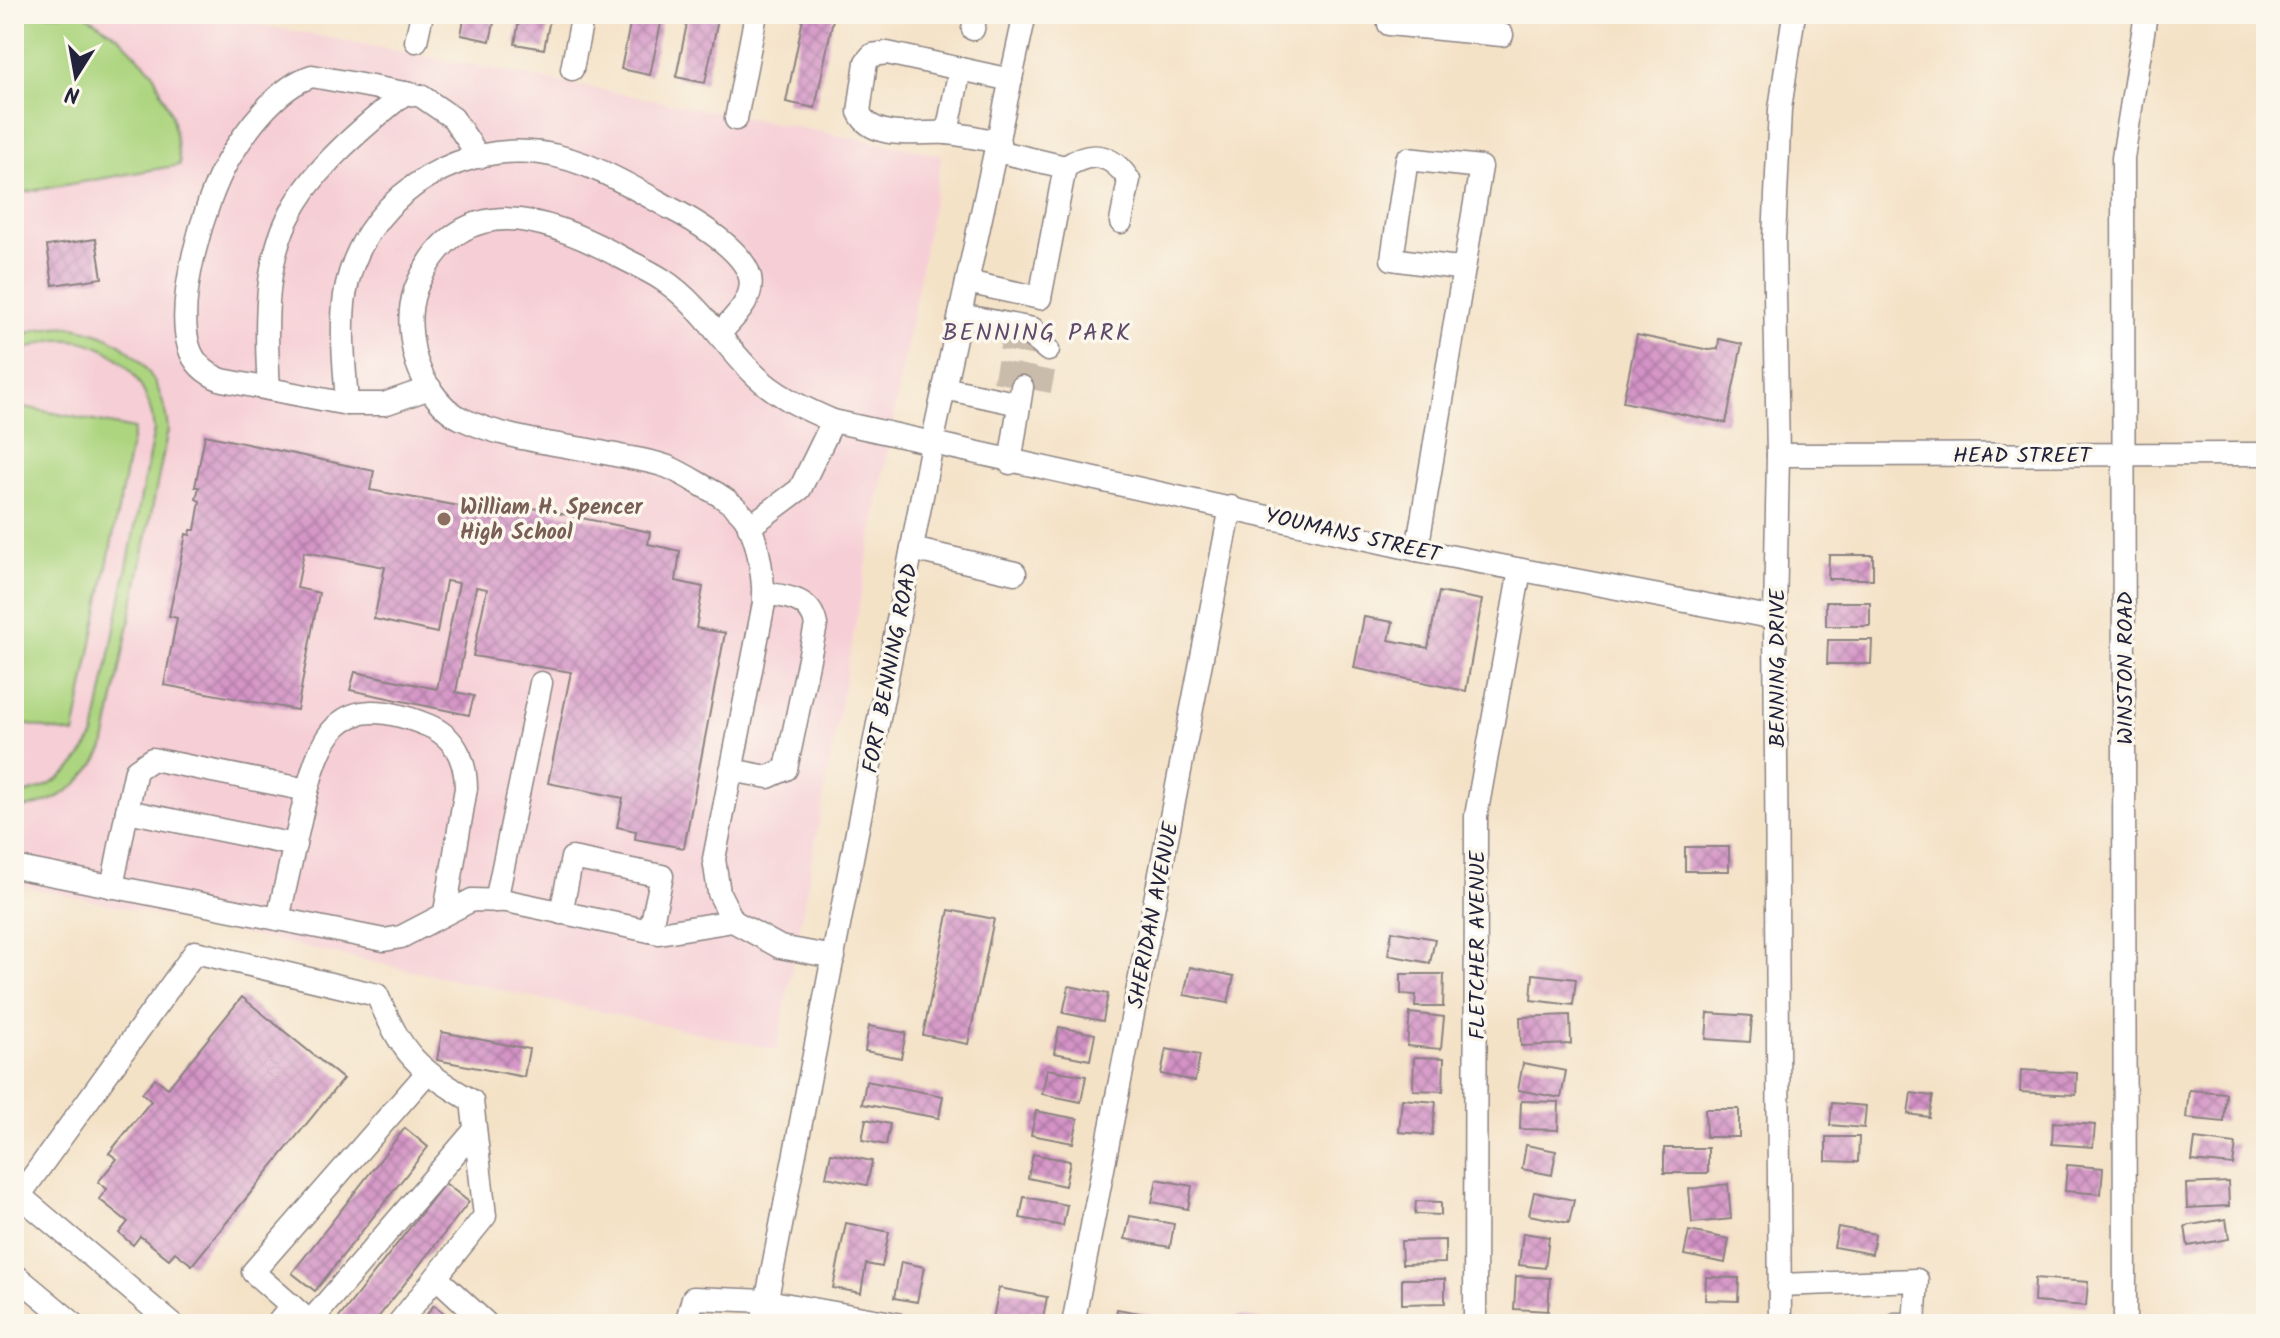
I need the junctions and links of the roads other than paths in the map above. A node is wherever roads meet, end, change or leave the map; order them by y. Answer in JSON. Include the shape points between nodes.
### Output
{"nodes":[{"id":1,"x":422,"y":14,"type":"edge"},
{"id":2,"x":583,"y":14,"type":"edge"},
{"id":3,"x":756,"y":14,"type":"edge"},
{"id":4,"x":1025,"y":14,"type":"edge"},
{"id":5,"x":1794,"y":14,"type":"edge"},
{"id":6,"x":2146,"y":14,"type":"edge"},
{"id":7,"x":1446,"y":22,"type":"edge"},
{"id":8,"x":1389,"y":24,"type":"dead end"},
{"id":9,"x":1502,"y":35,"type":"dead end"},
{"id":10,"x":416,"y":41,"type":"dead end"},
{"id":11,"x":572,"y":69,"type":"dead end"},
{"id":12,"x":960,"y":69,"type":"junction"},
{"id":13,"x":1011,"y":80,"type":"junction"},
{"id":14,"x":405,"y":93,"type":"junction"},
{"id":15,"x":736,"y":119,"type":"dead end"},
{"id":16,"x":947,"y":133,"type":"junction"},
{"id":17,"x":998,"y":147,"type":"junction"},
{"id":18,"x":479,"y":157,"type":"junction"},
{"id":19,"x":1065,"y":167,"type":"junction"},
{"id":20,"x":1121,"y":222,"type":"dead end"},
{"id":21,"x":1464,"y":269,"type":"junction"},
{"id":22,"x":967,"y":282,"type":"junction"},
{"id":23,"x":960,"y":315,"type":"junction"},
{"id":24,"x":720,"y":333,"type":"junction"},
{"id":25,"x":1030,"y":343,"type":"dead end"},
{"id":26,"x":430,"y":388,"type":"junction"},
{"id":27,"x":944,"y":388,"type":"junction"},
{"id":28,"x":269,"y":389,"type":"junction"},
{"id":29,"x":347,"y":404,"type":"junction"},
{"id":30,"x":833,"y":421,"type":"junction"},
{"id":31,"x":932,"y":444,"type":"junction"},
{"id":32,"x":2124,"y":453,"type":"junction"},
{"id":33,"x":2266,"y":454,"type":"edge"},
{"id":34,"x":1778,"y":455,"type":"junction"},
{"id":35,"x":1010,"y":463,"type":"junction"},
{"id":36,"x":1231,"y":507,"type":"junction"},
{"id":37,"x":749,"y":527,"type":"junction"},
{"id":38,"x":912,"y":549,"type":"junction"},
{"id":39,"x":1417,"y":550,"type":"junction"},
{"id":40,"x":1520,"y":570,"type":"junction"},
{"id":41,"x":1015,"y":573,"type":"dead end"},
{"id":42,"x":763,"y":593,"type":"junction"},
{"id":43,"x":1775,"y":618,"type":"junction"},
{"id":44,"x":541,"y":683,"type":"dead end"},
{"id":45,"x":731,"y":770,"type":"junction"},
{"id":46,"x":307,"y":790,"type":"junction"},
{"id":47,"x":127,"y":811,"type":"junction"},
{"id":48,"x":295,"y":845,"type":"junction"},
{"id":49,"x":14,"y":867,"type":"edge"},
{"id":50,"x":112,"y":887,"type":"junction"},
{"id":51,"x":496,"y":901,"type":"junction"},
{"id":52,"x":445,"y":912,"type":"junction"},
{"id":53,"x":561,"y":913,"type":"junction"},
{"id":54,"x":278,"y":919,"type":"junction"},
{"id":55,"x":733,"y":921,"type":"junction"},
{"id":56,"x":650,"y":931,"type":"junction"},
{"id":57,"x":834,"y":957,"type":"junction"},
{"id":58,"x":426,"y":1074,"type":"junction"},
{"id":59,"x":475,"y":1130,"type":"junction"},
{"id":60,"x":17,"y":1199,"type":"edge"},
{"id":61,"x":14,"y":1274,"type":"edge"},
{"id":62,"x":436,"y":1277,"type":"junction"},
{"id":63,"x":1779,"y":1285,"type":"junction"},
{"id":64,"x":767,"y":1301,"type":"junction"},
{"id":65,"x":292,"y":1306,"type":"junction"},
{"id":66,"x":74,"y":1324,"type":"edge"},
{"id":67,"x":172,"y":1324,"type":"edge"},
{"id":68,"x":277,"y":1324,"type":"edge"},
{"id":69,"x":398,"y":1324,"type":"edge"},
{"id":70,"x":487,"y":1324,"type":"edge"},
{"id":71,"x":686,"y":1324,"type":"edge"},
{"id":72,"x":762,"y":1324,"type":"edge"},
{"id":73,"x":897,"y":1324,"type":"edge"},
{"id":74,"x":1073,"y":1324,"type":"edge"},
{"id":75,"x":1475,"y":1324,"type":"edge"},
{"id":76,"x":1780,"y":1324,"type":"edge"},
{"id":77,"x":1895,"y":1324,"type":"edge"},
{"id":78,"x":2125,"y":1324,"type":"edge"}],
"edges":[{"from":1,"to":10,"type":"street"},
{"from":2,"to":11,"type":"street"},
{"from":3,"to":15,"type":"street"},
{"from":4,"to":13,"type":"street","name":"FORT BENNING ROAD"},
{"from":5,"to":34,"type":"street","name":"BENNING DRIVE","via":[[1780,109],[1774,239]]},
{"from":6,"to":32,"type":"street","name":"WINSTON ROAD","via":[[2123,158]]},
{"from":7,"to":8,"type":"street"},
{"from":7,"to":9,"type":"street"},
{"from":12,"to":13,"type":"street"},
{"from":12,"to":16,"type":"street"},
{"from":12,"to":16,"type":"street","via":[[880,52],[866,62],[859,112],[865,122],[902,133]]},
{"from":13,"to":17,"type":"street","name":"FORT BENNING ROAD"},
{"from":14,"to":18,"type":"street","via":[[421,96],[453,118]]},
{"from":14,"to":28,"type":"street","via":[[327,160],[285,221],[271,264],[266,306]]},
{"from":14,"to":28,"type":"street","via":[[312,76],[297,81],[228,161],[213,193],[188,298],[189,348],[207,374]]},
{"from":16,"to":17,"type":"street"},
{"from":17,"to":19,"type":"street"},
{"from":17,"to":22,"type":"street","name":"FORT BENNING ROAD"},
{"from":18,"to":24,"type":"street","via":[[494,152],[540,153],[579,162],[690,218],[742,262],[750,277],[745,303]]},
{"from":18,"to":29,"type":"street","via":[[446,166],[405,191],[379,217],[355,258],[345,295]]},
{"from":19,"to":20,"type":"street","via":[[1082,156],[1097,155],[1115,163],[1129,180]]},
{"from":19,"to":22,"type":"street","via":[[1040,298]]},
{"from":21,"to":21,"type":"street","via":[[1481,167],[1407,159],[1392,259]]},
{"from":21,"to":39,"type":"street"},
{"from":22,"to":23,"type":"street","name":"FORT BENNING ROAD"},
{"from":23,"to":25,"type":"street","via":[[1033,329]]},
{"from":23,"to":27,"type":"street","name":"FORT BENNING ROAD"},
{"from":24,"to":26,"type":"street","name":"YOUMANS STREET","via":[[665,281],[568,229],[530,219],[497,218],[442,247],[412,295],[410,329],[417,366]]},
{"from":24,"to":30,"type":"street","name":"YOUMANS STREET","via":[[751,372],[787,401]]},
{"from":26,"to":29,"type":"street","via":[[384,404]]},
{"from":26,"to":37,"type":"street","via":[[459,418],[666,466],[719,494]]},
{"from":27,"to":31,"type":"street","name":"FORT BENNING ROAD"},
{"from":27,"to":35,"type":"street","via":[[1021,393]]},
{"from":28,"to":29,"type":"street"},
{"from":30,"to":31,"type":"street","name":"YOUMANS STREET"},
{"from":30,"to":37,"type":"street","via":[[800,489]]},
{"from":31,"to":35,"type":"street","name":"YOUMANS STREET"},
{"from":31,"to":38,"type":"street","name":"FORT BENNING ROAD"},
{"from":32,"to":33,"type":"street","name":"HEAD STREET"},
{"from":32,"to":34,"type":"street","name":"HEAD STREET"},
{"from":32,"to":78,"type":"street","name":"WINSTON ROAD"},
{"from":34,"to":43,"type":"street","name":"BENNING DRIVE"},
{"from":35,"to":36,"type":"street","name":"YOUMANS STREET"},
{"from":36,"to":39,"type":"street","name":"YOUMANS STREET"},
{"from":36,"to":74,"type":"street","name":"SHERIDAN AVENUE"},
{"from":37,"to":42,"type":"street","via":[[763,569]]},
{"from":38,"to":41,"type":"street"},
{"from":38,"to":57,"type":"street","name":"FORT BENNING ROAD"},
{"from":39,"to":40,"type":"street","name":"YOUMANS STREET"},
{"from":40,"to":43,"type":"street","name":"YOUMANS STREET"},
{"from":40,"to":75,"type":"street","name":"FLETCHER AVENUE","via":[[1476,816]]},
{"from":42,"to":45,"type":"street"},
{"from":42,"to":45,"type":"street","via":[[804,603],[813,611],[816,625],[786,769],[768,777]]},
{"from":43,"to":63,"type":"street","name":"BENNING DRIVE"},
{"from":44,"to":51,"type":"street"},
{"from":45,"to":55,"type":"street","via":[[714,859],[719,893]]},
{"from":46,"to":47,"type":"street","via":[[152,759],[136,770]]},
{"from":46,"to":48,"type":"street"},
{"from":46,"to":52,"type":"street","via":[[323,739],[353,716],[374,713],[420,722],[448,739],[466,770],[466,788]]},
{"from":47,"to":48,"type":"street"},
{"from":47,"to":50,"type":"street"},
{"from":48,"to":54,"type":"street"},
{"from":49,"to":50,"type":"street"},
{"from":50,"to":54,"type":"street"},
{"from":51,"to":52,"type":"street","via":[[472,900]]},
{"from":51,"to":53,"type":"street"},
{"from":52,"to":54,"type":"street","via":[[401,937],[384,940]]},
{"from":53,"to":56,"type":"street"},
{"from":53,"to":56,"type":"street","via":[[572,858],[662,876]]},
{"from":55,"to":56,"type":"street","via":[[682,932]]},
{"from":55,"to":57,"type":"street","via":[[780,947]]},
{"from":57,"to":64,"type":"street","name":"FORT BENNING ROAD"},
{"from":58,"to":59,"type":"street","via":[[472,1101]]},
{"from":58,"to":60,"type":"street","via":[[397,1039],[377,995],[195,952]]},
{"from":58,"to":65,"type":"street","via":[[253,1272]]},
{"from":59,"to":62,"type":"street","via":[[485,1216]]},
{"from":59,"to":65,"type":"street","via":[[310,1322]]},
{"from":60,"to":67,"type":"street"},
{"from":61,"to":66,"type":"street"},
{"from":62,"to":69,"type":"street"},
{"from":62,"to":70,"type":"street"},
{"from":63,"to":76,"type":"street","name":"BENNING DRIVE"},
{"from":63,"to":77,"type":"street","via":[[1917,1280],[1914,1324]]},
{"from":64,"to":71,"type":"street","via":[[693,1298]]},
{"from":64,"to":72,"type":"street","name":"FORT BENNING ROAD"},
{"from":64,"to":73,"type":"street"},
{"from":65,"to":68,"type":"street"}]}
